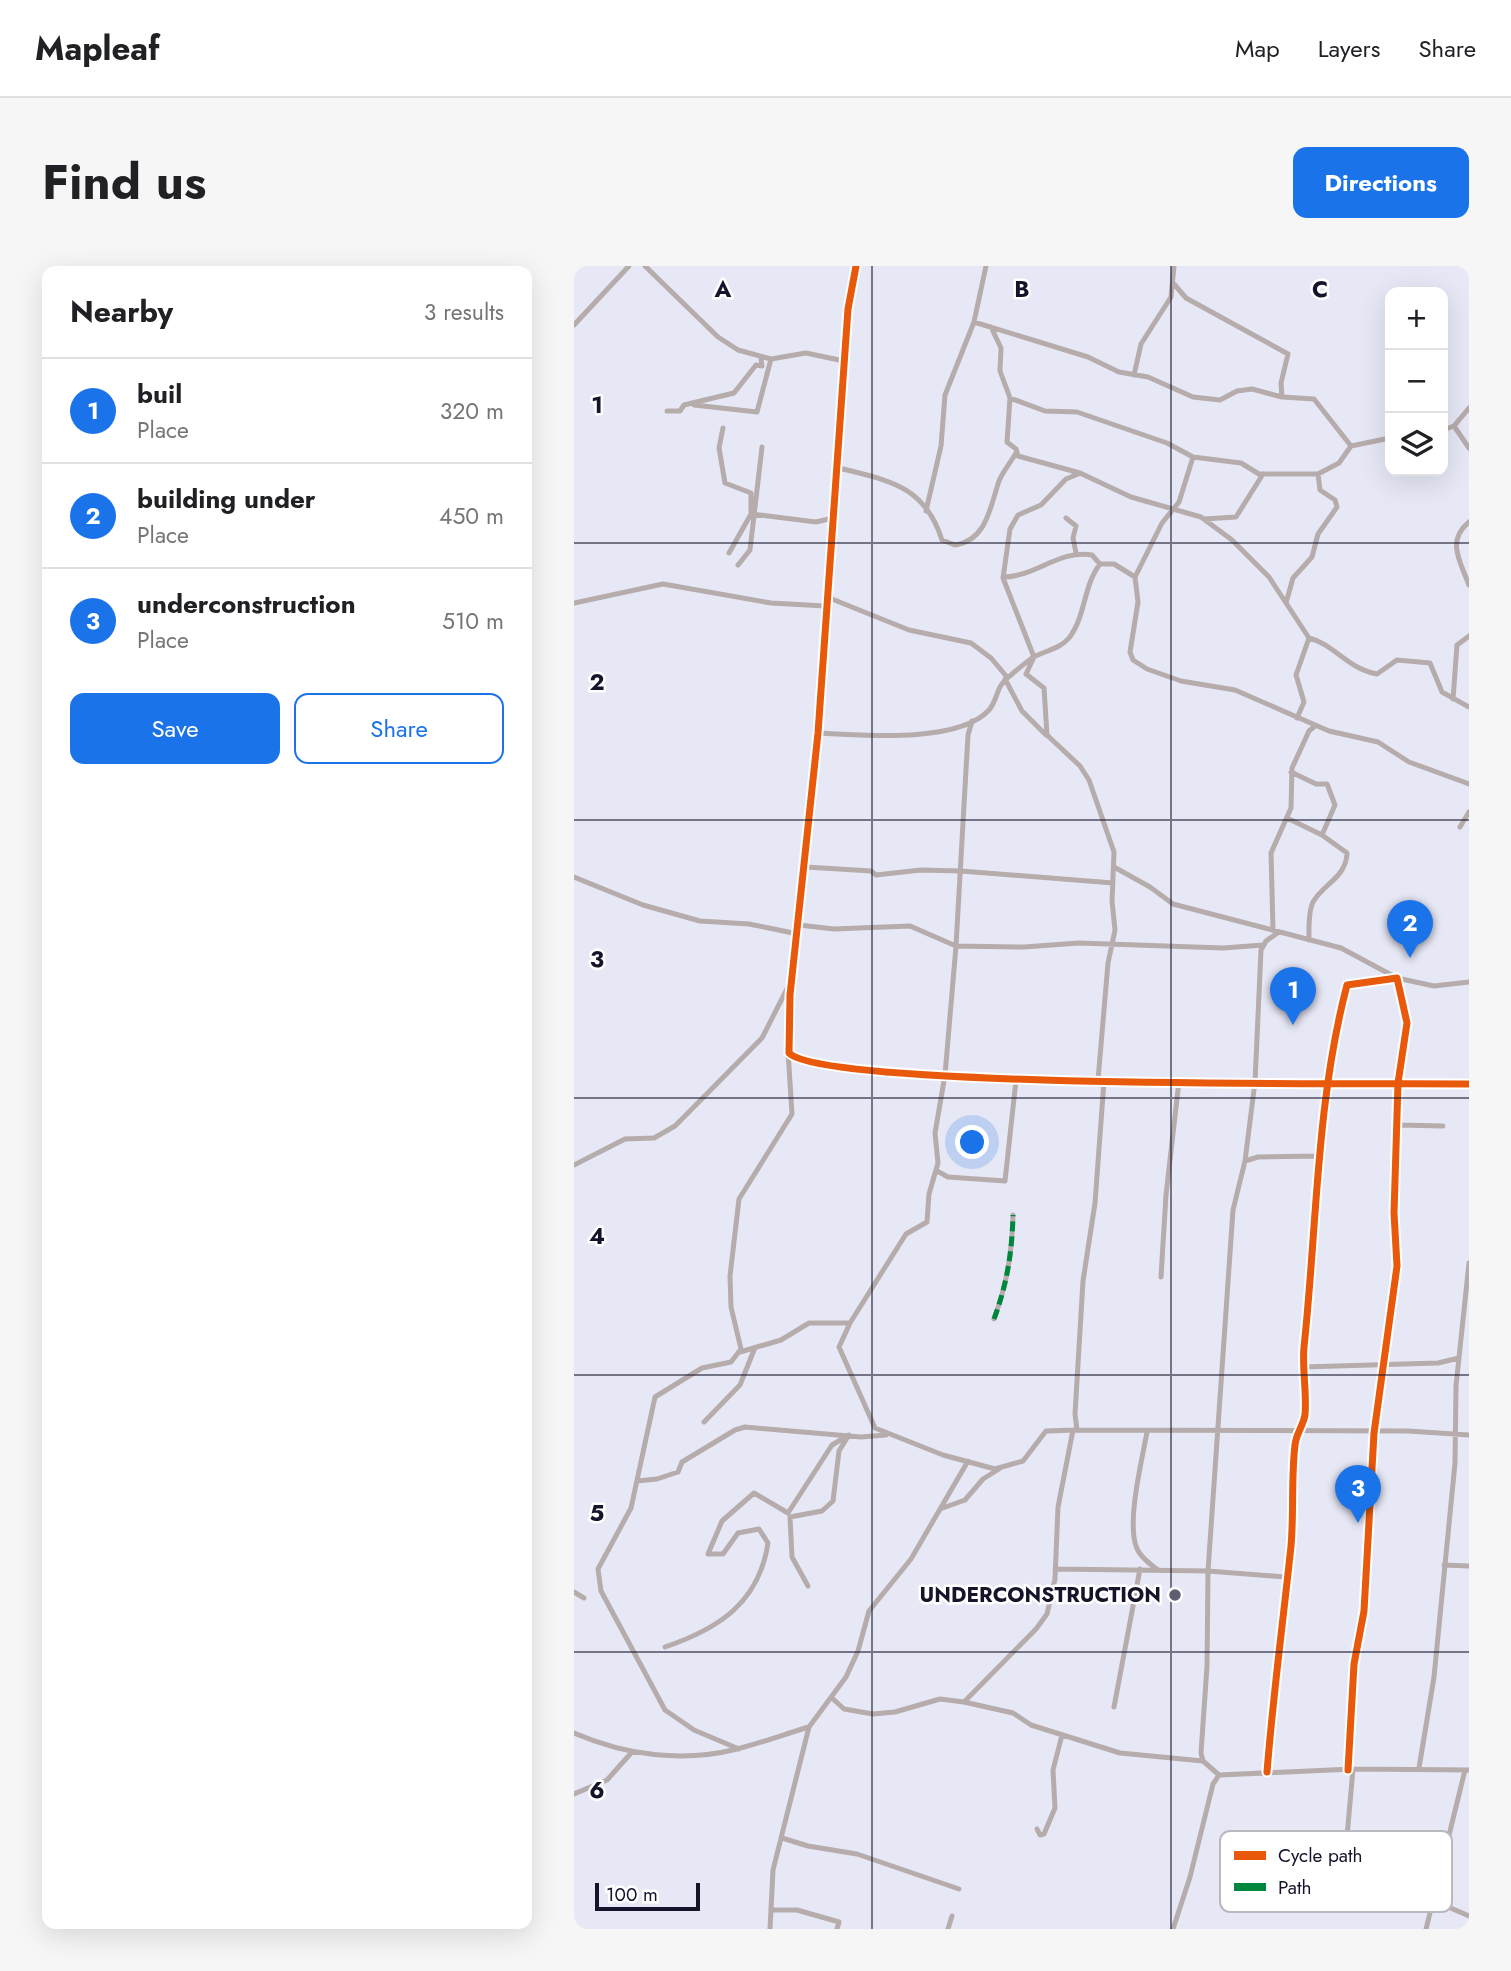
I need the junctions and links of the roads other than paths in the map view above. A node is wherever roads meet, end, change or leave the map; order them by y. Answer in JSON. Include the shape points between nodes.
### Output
{"nodes":[{"id":1,"x":629,"y":266,"type":"edge"},
{"id":2,"x":645,"y":266,"type":"edge"},
{"id":3,"x":856,"y":266,"type":"edge"},
{"id":4,"x":986,"y":266,"type":"edge"},
{"id":5,"x":1174,"y":266,"type":"edge"},
{"id":6,"x":1174,"y":285,"type":"junction"},
{"id":7,"x":974,"y":322,"type":"junction"},
{"id":8,"x":574,"y":325,"type":"edge"},
{"id":9,"x":991,"y":327,"type":"junction"},
{"id":10,"x":761,"y":358,"type":"junction"},
{"id":11,"x":771,"y":359,"type":"junction"},
{"id":12,"x":844,"y":361,"type":"junction"},
{"id":13,"x":1134,"y":375,"type":"junction"},
{"id":14,"x":1282,"y":397,"type":"junction"},
{"id":15,"x":1010,"y":398,"type":"junction"},
{"id":16,"x":694,"y":405,"type":"dead end"},
{"id":17,"x":1469,"y":408,"type":"edge"},
{"id":18,"x":667,"y":411,"type":"dead end"},
{"id":19,"x":1454,"y":426,"type":"junction"},
{"id":20,"x":723,"y":428,"type":"dead end"},
{"id":21,"x":1448,"y":428,"type":"edge"},
{"id":22,"x":1385,"y":439,"type":"edge"},
{"id":23,"x":1351,"y":446,"type":"junction"},
{"id":24,"x":762,"y":447,"type":"dead end"},
{"id":25,"x":1469,"y":449,"type":"edge"},
{"id":26,"x":1016,"y":452,"type":"junction"},
{"id":27,"x":1193,"y":457,"type":"junction"},
{"id":28,"x":835,"y":467,"type":"junction"},
{"id":29,"x":1080,"y":473,"type":"junction"},
{"id":30,"x":1263,"y":474,"type":"junction"},
{"id":31,"x":1318,"y":474,"type":"junction"},
{"id":32,"x":1175,"y":507,"type":"junction"},
{"id":33,"x":926,"y":511,"type":"junction"},
{"id":34,"x":753,"y":513,"type":"junction"},
{"id":35,"x":833,"y":518,"type":"junction"},
{"id":36,"x":1066,"y":518,"type":"dead end"},
{"id":37,"x":1204,"y":519,"type":"junction"},
{"id":38,"x":1469,"y":522,"type":"edge"},
{"id":39,"x":729,"y":553,"type":"dead end"},
{"id":40,"x":1076,"y":553,"type":"junction"},
{"id":41,"x":1100,"y":564,"type":"junction"},
{"id":42,"x":738,"y":565,"type":"dead end"},
{"id":43,"x":1003,"y":576,"type":"junction"},
{"id":44,"x":1135,"y":577,"type":"junction"},
{"id":45,"x":1469,"y":585,"type":"edge"},
{"id":46,"x":827,"y":597,"type":"junction"},
{"id":47,"x":574,"y":603,"type":"edge"},
{"id":48,"x":1286,"y":603,"type":"junction"},
{"id":49,"x":825,"y":606,"type":"junction"},
{"id":50,"x":1469,"y":636,"type":"edge"},
{"id":51,"x":1310,"y":638,"type":"junction"},
{"id":52,"x":1034,"y":657,"type":"junction"},
{"id":53,"x":1006,"y":678,"type":"junction"},
{"id":54,"x":1453,"y":699,"type":"junction"},
{"id":55,"x":1469,"y":708,"type":"edge"},
{"id":56,"x":1297,"y":718,"type":"junction"},
{"id":57,"x":972,"y":721,"type":"junction"},
{"id":58,"x":1315,"y":726,"type":"junction"},
{"id":59,"x":818,"y":733,"type":"junction"},
{"id":60,"x":1048,"y":737,"type":"junction"},
{"id":61,"x":1291,"y":772,"type":"junction"},
{"id":62,"x":1469,"y":784,"type":"edge"},
{"id":63,"x":1469,"y":812,"type":"edge"},
{"id":64,"x":1287,"y":818,"type":"junction"},
{"id":65,"x":1460,"y":827,"type":"dead end"},
{"id":66,"x":1322,"y":835,"type":"junction"},
{"id":67,"x":806,"y":867,"type":"junction"},
{"id":68,"x":1114,"y":867,"type":"junction"},
{"id":69,"x":961,"y":872,"type":"junction"},
{"id":70,"x":574,"y":877,"type":"edge"},
{"id":71,"x":1113,"y":884,"type":"junction"},
{"id":72,"x":799,"y":925,"type":"junction"},
{"id":73,"x":1276,"y":930,"type":"junction"},
{"id":74,"x":798,"y":934,"type":"junction"},
{"id":75,"x":1308,"y":940,"type":"junction"},
{"id":76,"x":1263,"y":945,"type":"junction"},
{"id":77,"x":956,"y":946,"type":"junction"},
{"id":78,"x":1113,"y":946,"type":"junction"},
{"id":79,"x":1397,"y":978,"type":"junction"},
{"id":80,"x":791,"y":980,"type":"junction"},
{"id":81,"x":1469,"y":982,"type":"edge"},
{"id":82,"x":788,"y":1048,"type":"junction"},
{"id":83,"x":945,"y":1075,"type":"junction"},
{"id":84,"x":1016,"y":1080,"type":"junction"},
{"id":85,"x":1101,"y":1080,"type":"junction"},
{"id":86,"x":1179,"y":1081,"type":"junction"},
{"id":87,"x":1255,"y":1082,"type":"junction"},
{"id":88,"x":1398,"y":1083,"type":"junction"},
{"id":89,"x":1469,"y":1084,"type":"edge"},
{"id":90,"x":1326,"y":1086,"type":"junction"},
{"id":91,"x":1398,"y":1125,"type":"junction"},
{"id":92,"x":1443,"y":1126,"type":"dead end"},
{"id":93,"x":1318,"y":1156,"type":"junction"},
{"id":94,"x":1245,"y":1161,"type":"junction"},
{"id":95,"x":574,"y":1165,"type":"edge"},
{"id":96,"x":937,"y":1171,"type":"junction"},
{"id":97,"x":1013,"y":1215,"type":"dead end"},
{"id":98,"x":1469,"y":1263,"type":"edge"},
{"id":99,"x":1161,"y":1277,"type":"dead end"},
{"id":100,"x":994,"y":1319,"type":"dead end"},
{"id":101,"x":850,"y":1323,"type":"junction"},
{"id":102,"x":754,"y":1350,"type":"junction"},
{"id":103,"x":740,"y":1352,"type":"junction"},
{"id":104,"x":1459,"y":1358,"type":"junction"},
{"id":105,"x":1384,"y":1364,"type":"junction"},
{"id":106,"x":1303,"y":1367,"type":"junction"},
{"id":107,"x":704,"y":1422,"type":"dead end"},
{"id":108,"x":1220,"y":1429,"type":"junction"},
{"id":109,"x":1075,"y":1430,"type":"junction"},
{"id":110,"x":1299,"y":1431,"type":"junction"},
{"id":111,"x":1147,"y":1433,"type":"junction"},
{"id":112,"x":1374,"y":1433,"type":"junction"},
{"id":113,"x":889,"y":1434,"type":"junction"},
{"id":114,"x":1456,"y":1434,"type":"junction"},
{"id":115,"x":1469,"y":1434,"type":"edge"},
{"id":116,"x":849,"y":1435,"type":"junction"},
{"id":117,"x":968,"y":1461,"type":"junction"},
{"id":118,"x":999,"y":1469,"type":"junction"},
{"id":119,"x":637,"y":1481,"type":"junction"},
{"id":120,"x":940,"y":1509,"type":"junction"},
{"id":121,"x":1444,"y":1565,"type":"junction"},
{"id":122,"x":1469,"y":1566,"type":"edge"},
{"id":123,"x":1055,"y":1569,"type":"junction"},
{"id":124,"x":1140,"y":1569,"type":"junction"},
{"id":125,"x":1158,"y":1570,"type":"junction"},
{"id":126,"x":1208,"y":1571,"type":"junction"},
{"id":127,"x":1286,"y":1577,"type":"junction"},
{"id":128,"x":808,"y":1587,"type":"dead end"},
{"id":129,"x":574,"y":1592,"type":"edge"},
{"id":130,"x":584,"y":1598,"type":"dead end"},
{"id":131,"x":665,"y":1647,"type":"dead end"},
{"id":132,"x":832,"y":1698,"type":"junction"},
{"id":133,"x":964,"y":1702,"type":"junction"},
{"id":134,"x":1114,"y":1707,"type":"dead end"},
{"id":135,"x":809,"y":1727,"type":"junction"},
{"id":136,"x":574,"y":1733,"type":"edge"},
{"id":137,"x":1062,"y":1735,"type":"junction"},
{"id":138,"x":739,"y":1749,"type":"junction"},
{"id":139,"x":632,"y":1752,"type":"junction"},
{"id":140,"x":1203,"y":1761,"type":"junction"},
{"id":141,"x":1419,"y":1768,"type":"junction"},
{"id":142,"x":1351,"y":1769,"type":"junction"},
{"id":143,"x":1467,"y":1770,"type":"edge"},
{"id":144,"x":1267,"y":1772,"type":"junction"},
{"id":145,"x":1219,"y":1775,"type":"junction"},
{"id":146,"x":574,"y":1794,"type":"edge"},
{"id":147,"x":1037,"y":1829,"type":"dead end"},
{"id":148,"x":1347,"y":1831,"type":"edge"},
{"id":149,"x":1452,"y":1833,"type":"edge"},
{"id":150,"x":782,"y":1838,"type":"junction"},
{"id":151,"x":959,"y":1889,"type":"dead end"},
{"id":152,"x":1452,"y":1909,"type":"edge"},
{"id":153,"x":772,"y":1910,"type":"junction"},
{"id":154,"x":952,"y":1916,"type":"dead end"},
{"id":155,"x":1469,"y":1916,"type":"edge"},
{"id":156,"x":770,"y":1929,"type":"edge"},
{"id":157,"x":837,"y":1929,"type":"edge"},
{"id":158,"x":948,"y":1929,"type":"edge"},
{"id":159,"x":1173,"y":1929,"type":"edge"}],
"edges":[{"from":1,"to":8,"type":"street"},
{"from":2,"to":10,"type":"street","via":[[718,337]]},
{"from":3,"to":12,"type":"street"},
{"from":4,"to":7,"type":"street"},
{"from":5,"to":6,"type":"street"},
{"from":6,"to":13,"type":"street","via":[[1141,344]]},
{"from":6,"to":14,"type":"street","via":[[1186,298],[1288,354]]},
{"from":7,"to":9,"type":"street"},
{"from":7,"to":33,"type":"street","via":[[945,395],[941,446]]},
{"from":9,"to":13,"type":"street"},
{"from":9,"to":15,"type":"street","via":[[1001,348],[1000,370]]},
{"from":10,"to":11,"type":"street"},
{"from":10,"to":18,"type":"street","via":[[762,366],[756,365],[734,393]]},
{"from":11,"to":12,"type":"street","via":[[806,353]]},
{"from":11,"to":16,"type":"street","via":[[757,412]]},
{"from":12,"to":28,"type":"street"},
{"from":13,"to":14,"type":"street","via":[[1202,399],[1224,399],[1252,389]]},
{"from":14,"to":23,"type":"street","via":[[1314,399]]},
{"from":15,"to":26,"type":"street","via":[[1007,442]]},
{"from":15,"to":27,"type":"street","via":[[1034,408],[1099,419]]},
{"from":17,"to":19,"type":"street"},
{"from":19,"to":21,"type":"street"},
{"from":19,"to":25,"type":"street"},
{"from":20,"to":34,"type":"street","via":[[719,448],[725,483],[751,493]]},
{"from":22,"to":23,"type":"street"},
{"from":23,"to":31,"type":"street","via":[[1339,463]]},
{"from":24,"to":34,"type":"street"},
{"from":26,"to":29,"type":"street","via":[[1023,459]]},
{"from":26,"to":33,"type":"street","via":[[999,480],[977,537],[948,544]]},
{"from":27,"to":30,"type":"street","via":[[1241,463]]},
{"from":27,"to":32,"type":"street"},
{"from":28,"to":33,"type":"street","via":[[902,485]]},
{"from":28,"to":35,"type":"street"},
{"from":29,"to":32,"type":"street","via":[[1131,497]]},
{"from":29,"to":43,"type":"street","via":[[1066,479],[1041,505],[1016,518]]},
{"from":30,"to":31,"type":"street"},
{"from":30,"to":37,"type":"street","via":[[1236,517]]},
{"from":31,"to":48,"type":"street","via":[[1321,490],[1337,507],[1318,534],[1312,557],[1293,578]]},
{"from":32,"to":37,"type":"street"},
{"from":32,"to":44,"type":"street","via":[[1150,543]]},
{"from":34,"to":35,"type":"street","via":[[816,522]]},
{"from":34,"to":39,"type":"street"},
{"from":34,"to":42,"type":"street","via":[[750,550]]},
{"from":35,"to":46,"type":"street"},
{"from":36,"to":40,"type":"street","via":[[1076,526]]},
{"from":37,"to":48,"type":"street","via":[[1269,577]]},
{"from":38,"to":45,"type":"street","via":[[1457,534],[1455,545]]},
{"from":40,"to":41,"type":"street","via":[[1092,555]]},
{"from":40,"to":43,"type":"street","via":[[1037,569]]},
{"from":41,"to":44,"type":"street","via":[[1114,564]]},
{"from":41,"to":52,"type":"street","via":[[1067,641]]},
{"from":43,"to":52,"type":"street"},
{"from":44,"to":56,"type":"street","via":[[1138,602],[1130,652],[1133,660],[1181,681],[1236,690]]},
{"from":46,"to":49,"type":"street"},
{"from":46,"to":53,"type":"street","via":[[909,630],[971,643],[991,658]]},
{"from":47,"to":49,"type":"street","via":[[663,584],[771,603]]},
{"from":48,"to":51,"type":"street"},
{"from":49,"to":59,"type":"street"},
{"from":50,"to":54,"type":"street","via":[[1457,645]]},
{"from":51,"to":54,"type":"street","via":[[1367,672],[1380,673],[1397,660],[1430,663],[1442,692]]},
{"from":51,"to":56,"type":"street","via":[[1296,675],[1304,702]]},
{"from":52,"to":53,"type":"street"},
{"from":52,"to":60,"type":"street","via":[[1026,674],[1044,688]]},
{"from":53,"to":57,"type":"street","via":[[989,710]]},
{"from":53,"to":60,"type":"street","via":[[1022,711]]},
{"from":54,"to":55,"type":"street"},
{"from":56,"to":58,"type":"street"},
{"from":57,"to":59,"type":"street","via":[[954,729],[926,732]]},
{"from":57,"to":69,"type":"street"},
{"from":58,"to":61,"type":"street"},
{"from":58,"to":62,"type":"street","via":[[1378,742],[1409,762]]},
{"from":59,"to":67,"type":"street","via":[[806,826]]},
{"from":60,"to":68,"type":"street","via":[[1089,780],[1112,847]]},
{"from":61,"to":64,"type":"street","via":[[1292,801]]},
{"from":61,"to":66,"type":"street","via":[[1327,785],[1333,796],[1334,811]]},
{"from":63,"to":65,"type":"street"},
{"from":64,"to":66,"type":"street"},
{"from":64,"to":73,"type":"street","via":[[1270,858]]},
{"from":66,"to":75,"type":"street","via":[[1345,850],[1347,858],[1338,878],[1312,903]]},
{"from":67,"to":69,"type":"street","via":[[876,875]]},
{"from":67,"to":72,"type":"street"},
{"from":68,"to":71,"type":"street"},
{"from":68,"to":73,"type":"street","via":[[1173,904]]},
{"from":69,"to":71,"type":"street"},
{"from":69,"to":77,"type":"street"},
{"from":70,"to":74,"type":"street","via":[[643,905],[700,921]]},
{"from":71,"to":78,"type":"street"},
{"from":72,"to":74,"type":"street"},
{"from":72,"to":77,"type":"street","via":[[834,929],[910,926]]},
{"from":73,"to":75,"type":"street"},
{"from":73,"to":76,"type":"street"},
{"from":74,"to":80,"type":"street"},
{"from":75,"to":79,"type":"street","via":[[1349,951]]},
{"from":76,"to":78,"type":"street"},
{"from":76,"to":87,"type":"street"},
{"from":77,"to":78,"type":"street"},
{"from":77,"to":83,"type":"street"},
{"from":78,"to":85,"type":"street"},
{"from":79,"to":81,"type":"street","via":[[1434,986]]},
{"from":79,"to":88,"type":"street","via":[[1407,1023]]},
{"from":79,"to":90,"type":"street","via":[[1347,985]]},
{"from":80,"to":82,"type":"street"},
{"from":80,"to":95,"type":"street","via":[[762,1038],[676,1126],[654,1138],[625,1139]]},
{"from":82,"to":83,"type":"street","via":[[798,1060]]},
{"from":82,"to":103,"type":"street","via":[[792,1114],[739,1199],[730,1276]]},
{"from":83,"to":84,"type":"street"},
{"from":83,"to":96,"type":"street","via":[[935,1133]]},
{"from":84,"to":85,"type":"street"},
{"from":84,"to":96,"type":"street","via":[[1005,1181],[948,1177]]},
{"from":85,"to":86,"type":"street"},
{"from":85,"to":109,"type":"street"},
{"from":86,"to":87,"type":"street"},
{"from":86,"to":99,"type":"street"},
{"from":87,"to":90,"type":"street"},
{"from":87,"to":94,"type":"street"},
{"from":88,"to":89,"type":"street"},
{"from":88,"to":90,"type":"street"},
{"from":88,"to":91,"type":"street"},
{"from":90,"to":93,"type":"street"},
{"from":91,"to":92,"type":"street"},
{"from":91,"to":105,"type":"street","via":[[1397,1266]]},
{"from":93,"to":94,"type":"street"},
{"from":93,"to":106,"type":"street"},
{"from":94,"to":108,"type":"street","via":[[1233,1210]]},
{"from":96,"to":101,"type":"street","via":[[929,1194],[927,1223],[906,1234]]},
{"from":97,"to":100,"type":"street","via":[[1006,1286]]},
{"from":98,"to":104,"type":"street"},
{"from":101,"to":102,"type":"street","via":[[809,1323]]},
{"from":101,"to":113,"type":"street","via":[[839,1344],[840,1352],[872,1426]]},
{"from":102,"to":103,"type":"street"},
{"from":102,"to":107,"type":"street","via":[[740,1385]]},
{"from":103,"to":119,"type":"street","via":[[731,1362],[702,1368],[655,1398]]},
{"from":104,"to":105,"type":"street"},
{"from":104,"to":114,"type":"street"},
{"from":105,"to":106,"type":"street"},
{"from":105,"to":112,"type":"street"},
{"from":106,"to":110,"type":"street","via":[[1305,1412]]},
{"from":108,"to":110,"type":"street"},
{"from":108,"to":111,"type":"street"},
{"from":108,"to":126,"type":"street"},
{"from":109,"to":111,"type":"street"},
{"from":109,"to":118,"type":"street","via":[[1046,1431],[1023,1461]]},
{"from":109,"to":123,"type":"street","via":[[1058,1507]]},
{"from":110,"to":112,"type":"street"},
{"from":110,"to":127,"type":"street"},
{"from":111,"to":125,"type":"street","via":[[1138,1479],[1135,1543]]},
{"from":112,"to":114,"type":"street"},
{"from":112,"to":142,"type":"street","via":[[1364,1611],[1354,1664]]},
{"from":113,"to":116,"type":"street"},
{"from":113,"to":117,"type":"street"},
{"from":114,"to":115,"type":"street"},
{"from":114,"to":121,"type":"street"},
{"from":116,"to":119,"type":"street","via":[[741,1428],[684,1461],[678,1472]]},
{"from":116,"to":128,"type":"street","via":[[839,1451],[833,1501],[822,1511],[790,1517],[792,1557]]},
{"from":116,"to":131,"type":"street","via":[[832,1445],[788,1513],[754,1493],[722,1521],[708,1554],[723,1554],[738,1533],[758,1529],[768,1543],[764,1566],[737,1610],[696,1636]]},
{"from":117,"to":118,"type":"street"},
{"from":117,"to":120,"type":"street"},
{"from":118,"to":120,"type":"street","via":[[982,1479],[965,1500]]},
{"from":119,"to":138,"type":"street","via":[[631,1508],[599,1566],[601,1591],[666,1710],[694,1730]]},
{"from":120,"to":132,"type":"street","via":[[911,1559],[869,1611],[858,1651]]},
{"from":121,"to":122,"type":"street"},
{"from":121,"to":141,"type":"street","via":[[1434,1677]]},
{"from":123,"to":124,"type":"street"},
{"from":123,"to":133,"type":"street","via":[[1047,1614]]},
{"from":124,"to":125,"type":"street"},
{"from":124,"to":134,"type":"street"},
{"from":125,"to":126,"type":"street"},
{"from":126,"to":127,"type":"street"},
{"from":126,"to":140,"type":"street"},
{"from":127,"to":144,"type":"street"},
{"from":129,"to":130,"type":"street"},
{"from":132,"to":133,"type":"street","via":[[844,1709],[861,1713],[895,1712],[940,1699]]},
{"from":132,"to":135,"type":"street"},
{"from":133,"to":137,"type":"street","via":[[1013,1713],[1031,1725]]},
{"from":135,"to":138,"type":"street"},
{"from":135,"to":150,"type":"street"},
{"from":136,"to":139,"type":"street"},
{"from":137,"to":140,"type":"street","via":[[1120,1753]]},
{"from":137,"to":147,"type":"street","via":[[1053,1770],[1055,1808],[1044,1834]]},
{"from":138,"to":139,"type":"street","via":[[691,1755]]},
{"from":139,"to":146,"type":"street","via":[[607,1780]]},
{"from":140,"to":145,"type":"street"},
{"from":141,"to":142,"type":"street"},
{"from":141,"to":143,"type":"street"},
{"from":142,"to":144,"type":"street"},
{"from":142,"to":148,"type":"street"},
{"from":143,"to":149,"type":"street"},
{"from":144,"to":145,"type":"street"},
{"from":145,"to":159,"type":"street"},
{"from":150,"to":151,"type":"street","via":[[857,1854]]},
{"from":150,"to":153,"type":"street","via":[[774,1870]]},
{"from":152,"to":155,"type":"street"},
{"from":153,"to":156,"type":"street"},
{"from":153,"to":157,"type":"street","via":[[797,1910],[839,1922]]},
{"from":154,"to":158,"type":"street"}]}
